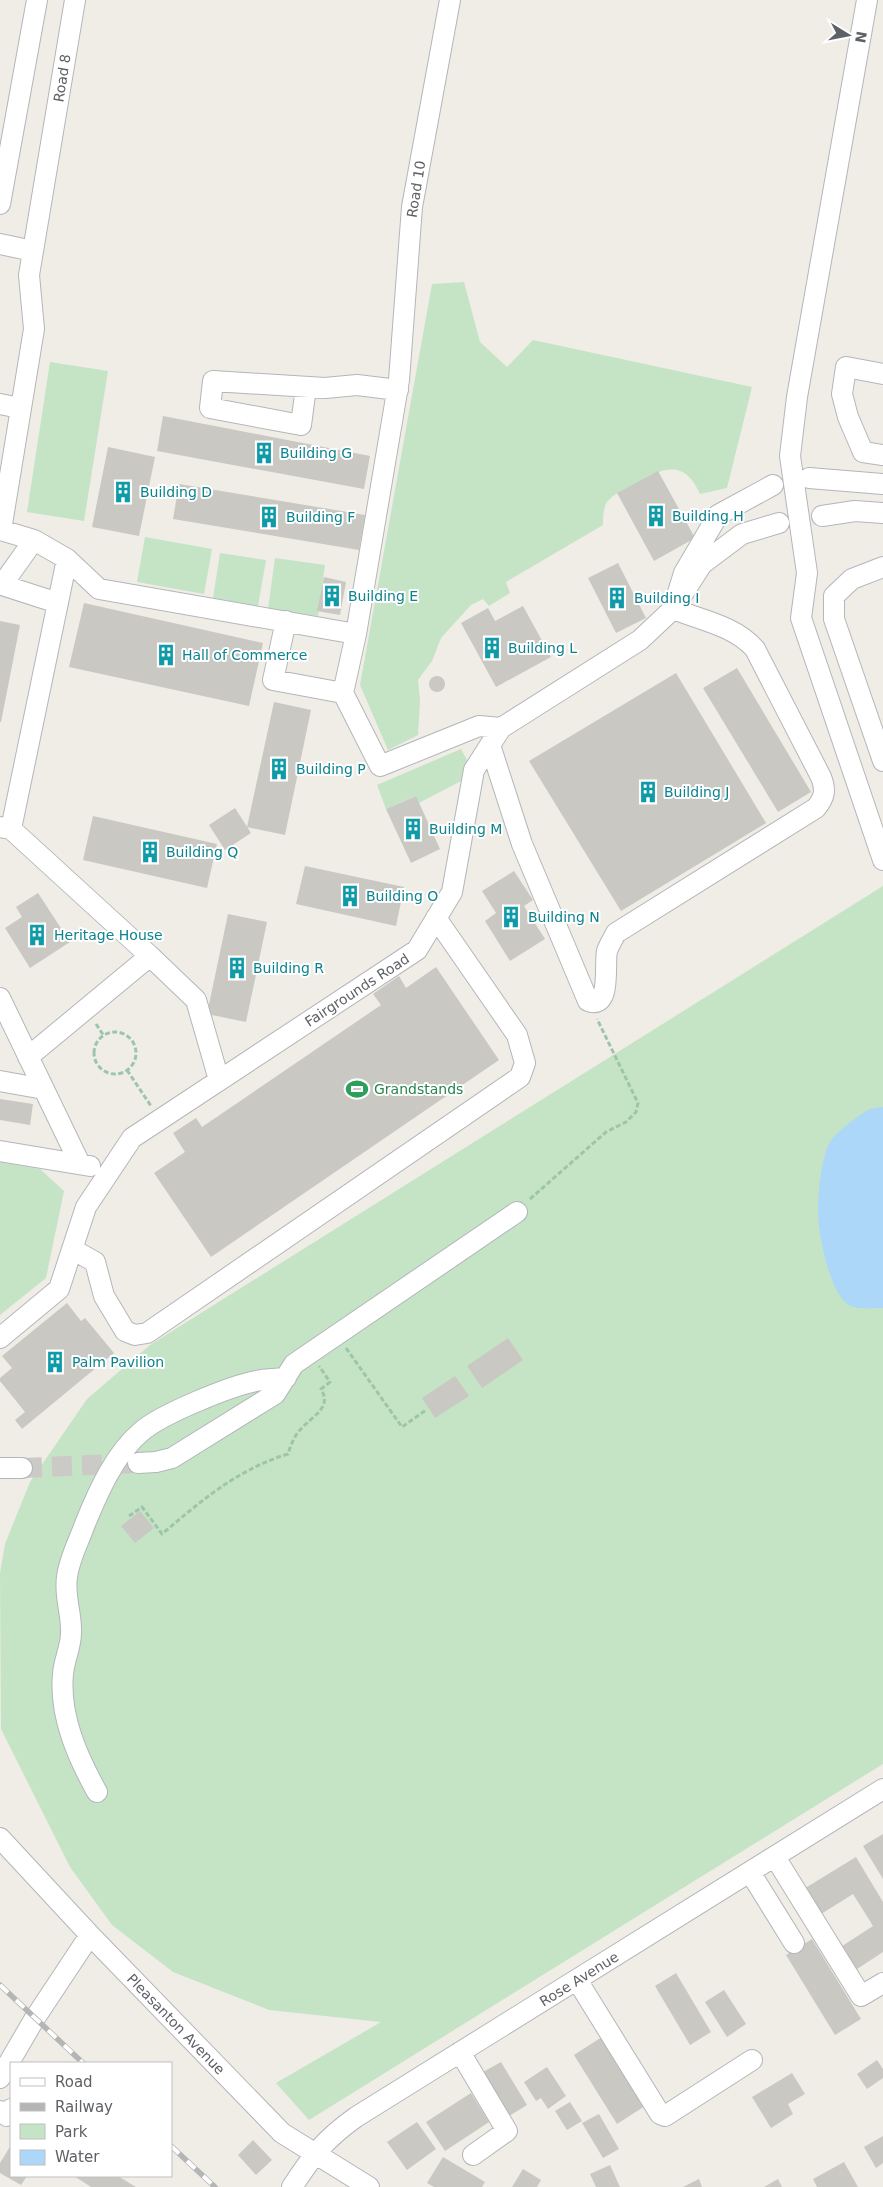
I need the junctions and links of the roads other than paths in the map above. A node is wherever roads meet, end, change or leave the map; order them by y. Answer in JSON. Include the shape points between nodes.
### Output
{"nodes":[{"id":1,"x":37,"y":0,"type":"edge"},
{"id":2,"x":75,"y":0,"type":"edge"},
{"id":3,"x":450,"y":0,"type":"edge"},
{"id":4,"x":867,"y":0,"type":"edge"},
{"id":5,"x":0,"y":204,"type":"edge"},
{"id":6,"x":0,"y":244,"type":"edge"},
{"id":7,"x":33,"y":251,"type":"junction"},
{"id":8,"x":883,"y":374,"type":"edge"},
{"id":9,"x":398,"y":385,"type":"junction"},
{"id":10,"x":306,"y":387,"type":"dead end"},
{"id":11,"x":0,"y":404,"type":"edge"},
{"id":12,"x":20,"y":408,"type":"junction"},
{"id":13,"x":883,"y":455,"type":"edge"},
{"id":14,"x":809,"y":478,"type":"dead end"},
{"id":15,"x":883,"y":484,"type":"edge"},
{"id":16,"x":774,"y":485,"type":"dead end"},
{"id":17,"x":883,"y":513,"type":"edge"},
{"id":18,"x":822,"y":516,"type":"dead end"},
{"id":19,"x":779,"y":523,"type":"dead end"},
{"id":20,"x":0,"y":530,"type":"edge"},
{"id":21,"x":34,"y":540,"type":"junction"},
{"id":22,"x":67,"y":559,"type":"junction"},
{"id":23,"x":883,"y":567,"type":"edge"},
{"id":24,"x":1,"y":585,"type":"edge"},
{"id":25,"x":58,"y":603,"type":"junction"},
{"id":26,"x":673,"y":610,"type":"junction"},
{"id":27,"x":286,"y":622,"type":"junction"},
{"id":28,"x":356,"y":634,"type":"junction"},
{"id":29,"x":342,"y":693,"type":"junction"},
{"id":30,"x":501,"y":728,"type":"junction"},
{"id":31,"x":490,"y":745,"type":"junction"},
{"id":32,"x":883,"y":761,"type":"edge"},
{"id":33,"x":6,"y":828,"type":"edge"},
{"id":34,"x":883,"y":860,"type":"edge"},
{"id":35,"x":436,"y":918,"type":"junction"},
{"id":36,"x":150,"y":956,"type":"junction"},
{"id":37,"x":0,"y":998,"type":"edge"},
{"id":38,"x":28,"y":1057,"type":"junction"},
{"id":39,"x":220,"y":1080,"type":"junction"},
{"id":40,"x":0,"y":1081,"type":"edge"},
{"id":41,"x":44,"y":1089,"type":"junction"},
{"id":42,"x":0,"y":1151,"type":"edge"},
{"id":43,"x":80,"y":1164,"type":"junction"},
{"id":44,"x":110,"y":1169,"type":"junction"},
{"id":45,"x":517,"y":1212,"type":"road end"},
{"id":46,"x":72,"y":1249,"type":"junction"},
{"id":47,"x":0,"y":1338,"type":"edge"},
{"id":48,"x":286,"y":1378,"type":"junction"},
{"id":49,"x":138,"y":1463,"type":"tunnel mouth"},
{"id":50,"x":0,"y":1468,"type":"edge"},
{"id":51,"x":22,"y":1468,"type":"tunnel mouth"},
{"id":52,"x":883,"y":1789,"type":"edge"},
{"id":53,"x":97,"y":1792,"type":"dead end"},
{"id":54,"x":0,"y":1838,"type":"edge"},
{"id":55,"x":775,"y":1857,"type":"junction"},
{"id":56,"x":750,"y":1872,"type":"junction"},
{"id":57,"x":90,"y":1935,"type":"junction"},
{"id":58,"x":794,"y":1943,"type":"dead end"},
{"id":59,"x":577,"y":1980,"type":"junction"},
{"id":60,"x":883,"y":1982,"type":"edge"},
{"id":61,"x":460,"y":2052,"type":"junction"},
{"id":62,"x":752,"y":2060,"type":"dead end"},
{"id":63,"x":0,"y":2078,"type":"edge"},
{"id":64,"x":0,"y":2111,"type":"edge"},
{"id":65,"x":10,"y":2111,"type":"edge"},
{"id":66,"x":314,"y":2154,"type":"junction"},
{"id":67,"x":473,"y":2155,"type":"dead end"},
{"id":68,"x":292,"y":2187,"type":"edge"},
{"id":69,"x":369,"y":2187,"type":"edge"}],
"edges":[{"from":1,"to":5,"type":"street"},
{"from":2,"to":7,"type":"street","name":"Road 8"},
{"from":3,"to":9,"type":"street","name":"Road 10","via":[[412,207]]},
{"from":4,"to":34,"type":"street","via":[[799,387],[790,456],[807,573],[801,618]]},
{"from":6,"to":7,"type":"street"},
{"from":7,"to":12,"type":"street","name":"Road 8","via":[[29,275],[34,329]]},
{"from":8,"to":13,"type":"street","via":[[846,368],[842,394],[848,418],[863,452]]},
{"from":9,"to":10,"type":"street"},
{"from":9,"to":28,"type":"street","name":"Road 10"},
{"from":11,"to":12,"type":"street"},
{"from":12,"to":20,"type":"street","name":"Road 8"},
{"from":14,"to":15,"type":"street"},
{"from":16,"to":26,"type":"street","via":[[718,515],[684,573]]},
{"from":17,"to":18,"type":"street","via":[[855,511]]},
{"from":19,"to":26,"type":"street","name":"Fairgrounds Road","via":[[742,534],[702,564]]},
{"from":20,"to":21,"type":"street"},
{"from":21,"to":22,"type":"street"},
{"from":21,"to":24,"type":"street"},
{"from":22,"to":25,"type":"street"},
{"from":22,"to":27,"type":"street","via":[[98,589]]},
{"from":23,"to":32,"type":"street","via":[[852,579],[834,596],[834,619]]},
{"from":24,"to":25,"type":"street"},
{"from":25,"to":33,"type":"street"},
{"from":26,"to":30,"type":"street","name":"Fairgrounds Road","via":[[640,640]]},
{"from":26,"to":31,"type":"street","via":[[736,633],[755,650],[821,777],[825,787],[824,798],[816,808],[616,933],[608,949],[604,995],[600,1001],[593,1003],[588,1000],[522,844]]},
{"from":27,"to":28,"type":"street"},
{"from":27,"to":29,"type":"street","via":[[273,680]]},
{"from":28,"to":29,"type":"street","name":"Road 10"},
{"from":29,"to":30,"type":"street","via":[[380,766],[479,726]]},
{"from":30,"to":31,"type":"street","name":"Fairgrounds Road"},
{"from":31,"to":35,"type":"street","name":"Fairgrounds Road","via":[[474,770],[452,892]]},
{"from":33,"to":36,"type":"street"},
{"from":35,"to":39,"type":"street","name":"Fairgrounds Road","via":[[417,950]]},
{"from":35,"to":46,"type":"street","via":[[517,1035],[524,1064],[520,1076],[148,1334],[134,1335],[125,1331],[104,1296],[95,1262]]},
{"from":36,"to":38,"type":"street"},
{"from":36,"to":39,"type":"street","via":[[196,1000]]},
{"from":37,"to":38,"type":"street"},
{"from":38,"to":41,"type":"street"},
{"from":39,"to":44,"type":"street","name":"Fairgrounds Road","via":[[132,1138]]},
{"from":40,"to":41,"type":"street"},
{"from":41,"to":43,"type":"street"},
{"from":42,"to":43,"type":"street"},
{"from":43,"to":44,"type":"street"},
{"from":44,"to":46,"type":"street","name":"Fairgrounds Road","via":[[86,1207]]},
{"from":45,"to":48,"type":"street","via":[[294,1364]]},
{"from":46,"to":47,"type":"street","name":"Fairgrounds Road","via":[[60,1289]]},
{"from":48,"to":49,"type":"street","via":[[275,1394],[172,1458]]},
{"from":48,"to":53,"type":"street","via":[[254,1381],[226,1391],[174,1412],[142,1431],[115,1464],[90,1512],[66,1577],[71,1638],[62,1676],[72,1740]]},
{"from":50,"to":51,"type":"street"},
{"from":52,"to":55,"type":"street","name":"Rose Avenue"},
{"from":54,"to":57,"type":"street","name":"Pleasanton Avenue"},
{"from":55,"to":56,"type":"street","name":"Rose Avenue"},
{"from":55,"to":60,"type":"street","via":[[861,1996]]},
{"from":56,"to":58,"type":"street"},
{"from":56,"to":59,"type":"street","name":"Rose Avenue"},
{"from":57,"to":63,"type":"street"},
{"from":57,"to":66,"type":"street","name":"Pleasanton Avenue","via":[[282,2133]]},
{"from":59,"to":61,"type":"street","name":"Rose Avenue"},
{"from":59,"to":62,"type":"street","via":[[660,2114],[666,2116]]},
{"from":61,"to":66,"type":"street","name":"Rose Avenue","via":[[356,2117]]},
{"from":61,"to":67,"type":"street","via":[[507,2131]]},
{"from":64,"to":65,"type":"street","via":[[7,2116]]},
{"from":66,"to":68,"type":"street","name":"Rose Avenue"},
{"from":66,"to":69,"type":"street","name":"Pleasanton Avenue"}]}
